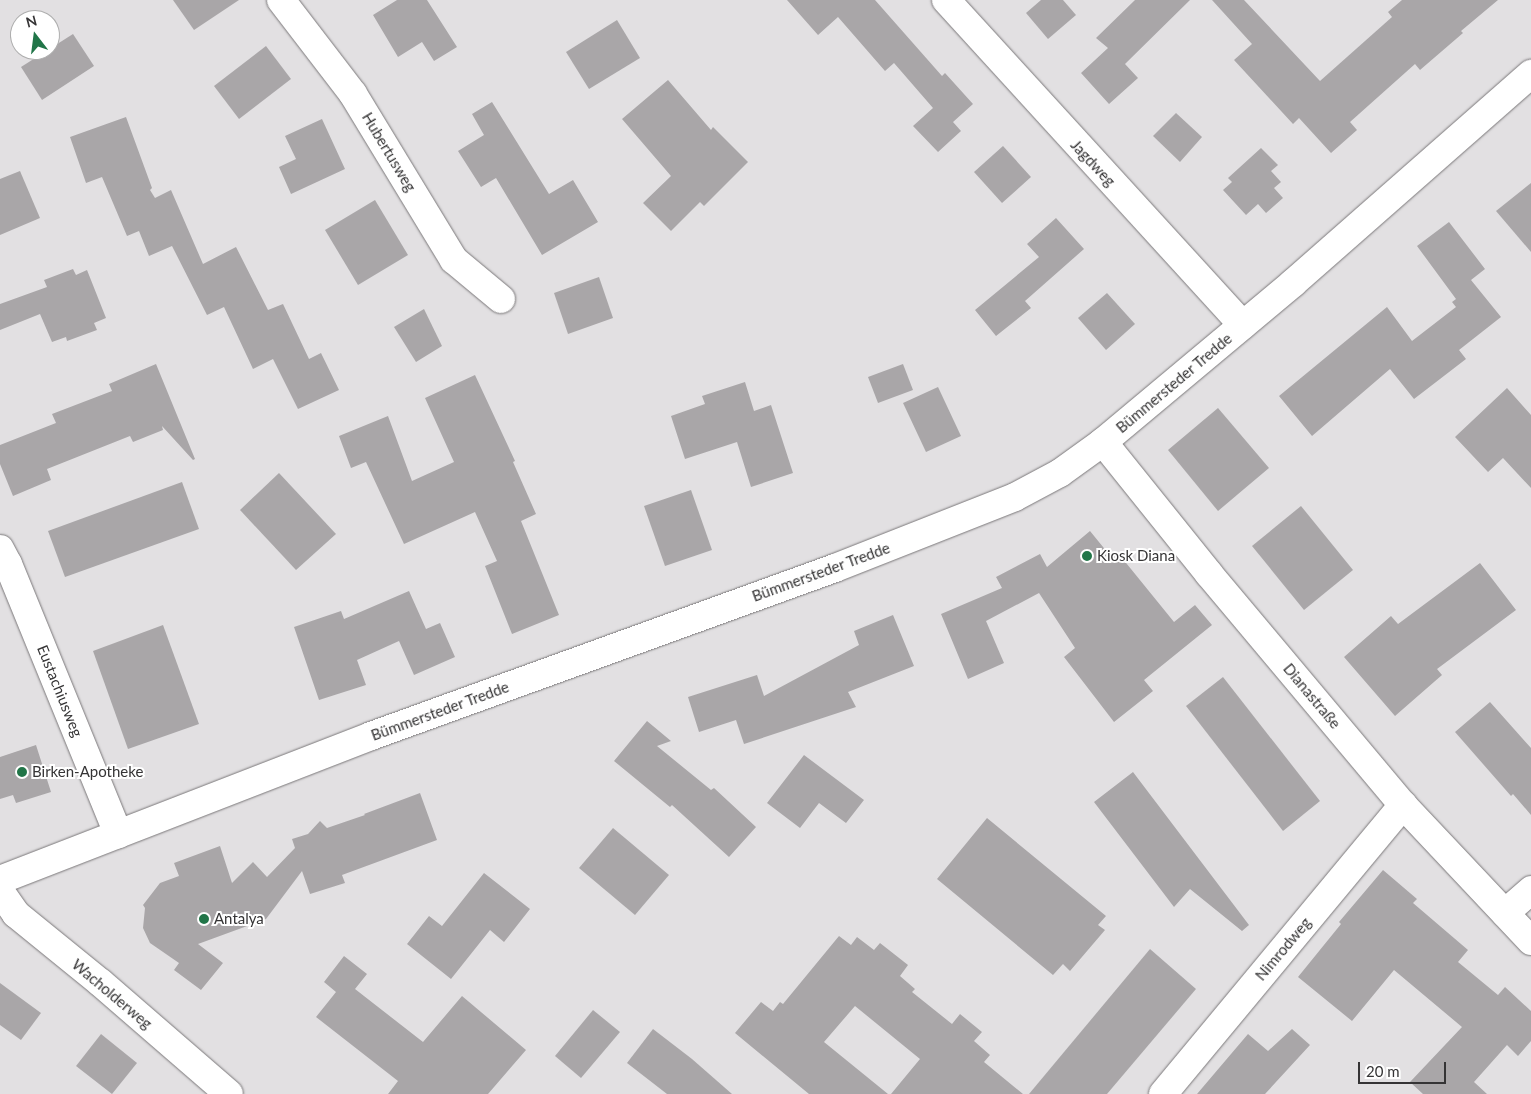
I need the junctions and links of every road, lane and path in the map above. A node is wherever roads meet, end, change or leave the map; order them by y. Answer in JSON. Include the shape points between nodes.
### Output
{"nodes":[{"id":1,"x":282,"y":0,"type":"edge"},
{"id":2,"x":946,"y":0,"type":"edge"},
{"id":3,"x":1531,"y":74,"type":"edge"},
{"id":4,"x":501,"y":299,"type":"dead end"},
{"id":5,"x":1243,"y":325,"type":"junction"},
{"id":6,"x":1103,"y":442,"type":"junction"},
{"id":7,"x":0,"y":549,"type":"edge"},
{"id":8,"x":1404,"y":805,"type":"junction"},
{"id":9,"x":118,"y":834,"type":"junction"},
{"id":10,"x":0,"y":880,"type":"edge"},
{"id":11,"x":1531,"y":890,"type":"edge"},
{"id":12,"x":0,"y":891,"type":"edge"},
{"id":13,"x":1505,"y":913,"type":"junction"},
{"id":14,"x":1531,"y":941,"type":"edge"},
{"id":15,"x":229,"y":1094,"type":"edge"},
{"id":16,"x":1162,"y":1094,"type":"edge"}],
"edges":[{"from":1,"to":4,"type":"street","name":"Hubertusweg","via":[[354,94],[454,260]]},
{"from":2,"to":5,"type":"street","name":"Jagdweg"},
{"from":3,"to":5,"type":"street","name":"Bümmersteder Tredde"},
{"from":5,"to":6,"type":"street","name":"Bümmersteder Tredde"},
{"from":6,"to":8,"type":"street","name":"Dianastraße","via":[[1209,574]]},
{"from":6,"to":9,"type":"street","name":"Bümmersteder Tredde","via":[[1060,473],[1015,497],[835,568],[371,736]]},
{"from":7,"to":9,"type":"street","name":"Eustachiusweg"},
{"from":8,"to":13,"type":"street","name":"Dianastraße"},
{"from":8,"to":16,"type":"street","name":"Nimrodweg"},
{"from":9,"to":10,"type":"street","name":"Bümmersteder Tredde"},
{"from":11,"to":13,"type":"street"},
{"from":12,"to":15,"type":"street","name":"Wacholderweg","via":[[16,914]]},
{"from":13,"to":14,"type":"street","name":"Dianastraße"}]}
